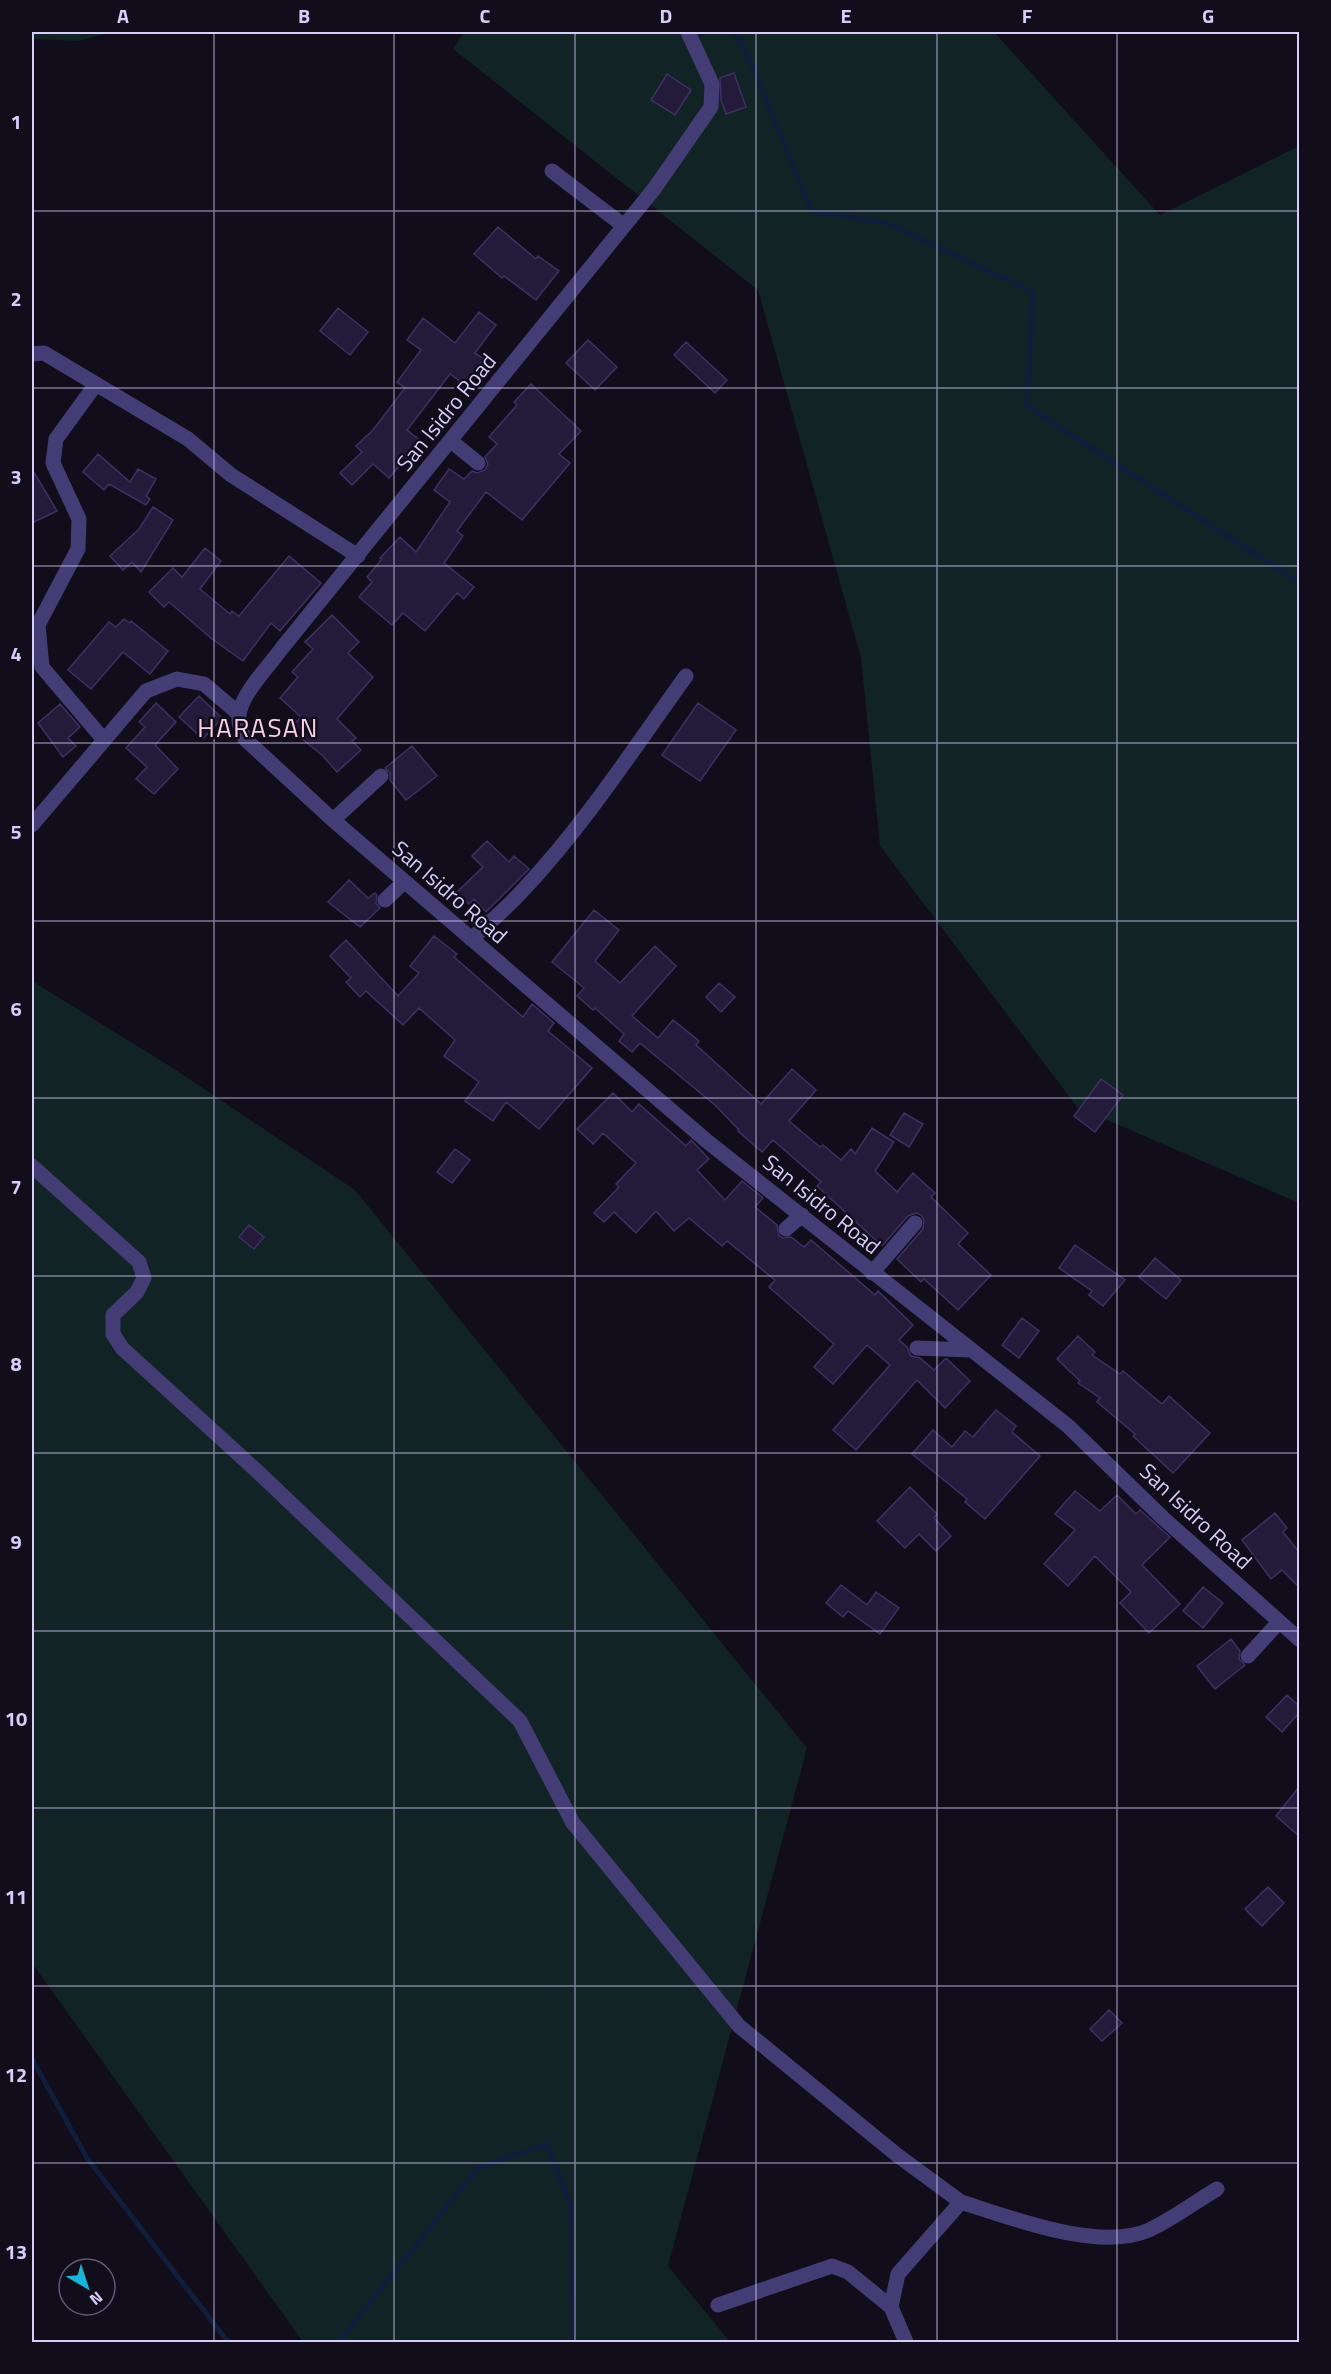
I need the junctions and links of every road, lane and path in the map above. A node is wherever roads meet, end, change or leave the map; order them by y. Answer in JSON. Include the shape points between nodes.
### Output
{"nodes":[{"id":1,"x":688,"y":32,"type":"edge"},
{"id":2,"x":552,"y":171,"type":"dead end"},
{"id":3,"x":624,"y":226,"type":"junction"},
{"id":4,"x":32,"y":354,"type":"edge"},
{"id":5,"x":96,"y":384,"type":"junction"},
{"id":6,"x":450,"y":441,"type":"junction"},
{"id":7,"x":478,"y":463,"type":"dead end"},
{"id":8,"x":358,"y":556,"type":"junction"},
{"id":9,"x":686,"y":676,"type":"dead end"},
{"id":10,"x":238,"y":713,"type":"junction"},
{"id":11,"x":104,"y":740,"type":"junction"},
{"id":12,"x":381,"y":776,"type":"dead end"},
{"id":13,"x":333,"y":820,"type":"junction"},
{"id":14,"x":32,"y":825,"type":"edge"},
{"id":15,"x":404,"y":882,"type":"junction"},
{"id":16,"x":385,"y":900,"type":"dead end"},
{"id":17,"x":471,"y":939,"type":"junction"},
{"id":18,"x":32,"y":1166,"type":"edge"},
{"id":19,"x":802,"y":1215,"type":"junction"},
{"id":20,"x":915,"y":1223,"type":"dead end"},
{"id":21,"x":786,"y":1229,"type":"dead end"},
{"id":22,"x":872,"y":1273,"type":"junction"},
{"id":23,"x":917,"y":1348,"type":"dead end"},
{"id":24,"x":970,"y":1350,"type":"junction"},
{"id":25,"x":1279,"y":1622,"type":"junction"},
{"id":26,"x":1298,"y":1635,"type":"edge"},
{"id":27,"x":1248,"y":1656,"type":"dead end"},
{"id":28,"x":1217,"y":2189,"type":"dead end"},
{"id":29,"x":961,"y":2202,"type":"junction"},
{"id":30,"x":718,"y":2305,"type":"dead end"},
{"id":31,"x":891,"y":2307,"type":"junction"},
{"id":32,"x":906,"y":2343,"type":"edge"}],
"edges":[{"from":1,"to":3,"type":"street","name":"San Isidro Road","via":[[712,84],[711,107]]},
{"from":2,"to":3,"type":"street"},
{"from":3,"to":6,"type":"street","name":"San Isidro Road"},
{"from":4,"to":5,"type":"street","via":[[44,353]]},
{"from":5,"to":8,"type":"street","via":[[188,439],[231,475]]},
{"from":5,"to":11,"type":"street","via":[[56,439],[53,463],[79,519],[78,549],[38,625],[42,667]]},
{"from":6,"to":7,"type":"street"},
{"from":6,"to":8,"type":"street","name":"San Isidro Road"},
{"from":8,"to":10,"type":"street","name":"San Isidro Road","via":[[282,648],[247,694]]},
{"from":9,"to":17,"type":"street","via":[[550,860]]},
{"from":10,"to":11,"type":"street","via":[[204,684],[177,679],[146,691]]},
{"from":10,"to":13,"type":"street","name":"San Isidro Road","via":[[245,738]]},
{"from":11,"to":14,"type":"street"},
{"from":12,"to":13,"type":"street"},
{"from":13,"to":15,"type":"street","name":"San Isidro Road"},
{"from":15,"to":16,"type":"street"},
{"from":15,"to":17,"type":"street","name":"San Isidro Road"},
{"from":17,"to":19,"type":"street","name":"San Isidro Road","via":[[708,1142]]},
{"from":18,"to":29,"type":"street","via":[[139,1262],[144,1278],[137,1292],[113,1315],[113,1334],[122,1348],[520,1721],[573,1823],[739,2026],[888,2148]]},
{"from":19,"to":21,"type":"street"},
{"from":19,"to":22,"type":"street","name":"San Isidro Road"},
{"from":20,"to":22,"type":"street"},
{"from":22,"to":24,"type":"street","name":"San Isidro Road"},
{"from":23,"to":24,"type":"street"},
{"from":24,"to":25,"type":"street","name":"San Isidro Road","via":[[1068,1426]]},
{"from":25,"to":26,"type":"street","name":"San Isidro Road"},
{"from":25,"to":27,"type":"street"},
{"from":28,"to":29,"type":"street","via":[[1148,2230],[1118,2238],[1061,2232]]},
{"from":29,"to":31,"type":"street","via":[[898,2274]]},
{"from":30,"to":31,"type":"street","via":[[832,2266],[848,2272]]},
{"from":31,"to":32,"type":"street"}]}
